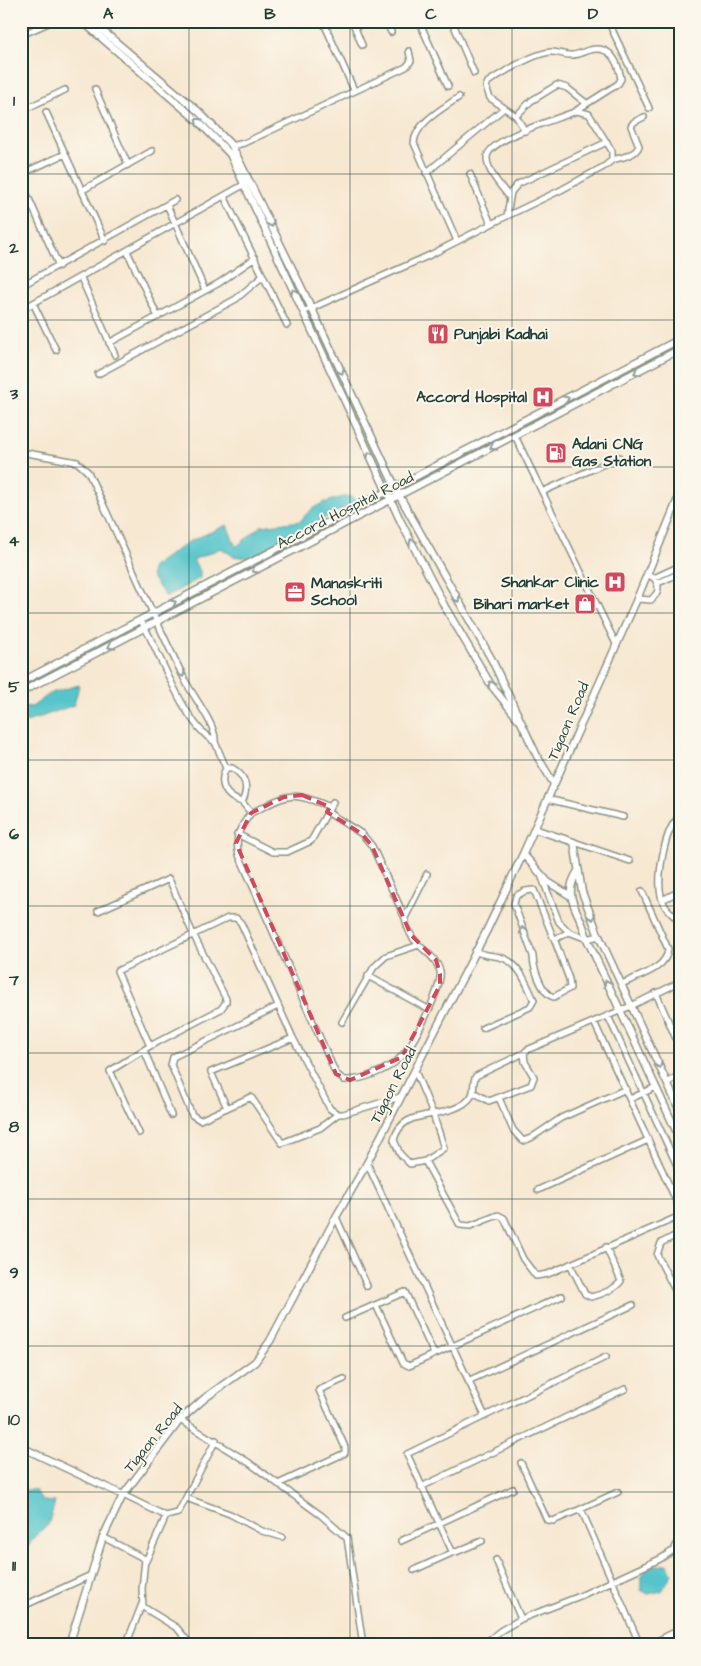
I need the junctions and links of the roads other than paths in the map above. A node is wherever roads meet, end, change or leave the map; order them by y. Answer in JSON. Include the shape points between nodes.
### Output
{"nodes":[{"id":1,"x":53,"y":21,"type":"edge"},
{"id":2,"x":82,"y":21,"type":"edge"},
{"id":3,"x":91,"y":21,"type":"edge"},
{"id":4,"x":323,"y":21,"type":"edge"},
{"id":5,"x":352,"y":21,"type":"edge"},
{"id":6,"x":386,"y":21,"type":"edge"},
{"id":7,"x":419,"y":21,"type":"edge"},
{"id":8,"x":452,"y":21,"type":"edge"},
{"id":9,"x":608,"y":21,"type":"edge"},
{"id":10,"x":391,"y":32,"type":"dead end"},
{"id":11,"x":21,"y":35,"type":"edge"},
{"id":12,"x":362,"y":45,"type":"dead end"},
{"id":13,"x":409,"y":51,"type":"dead end"},
{"id":14,"x":474,"y":73,"type":"dead end"},
{"id":15,"x":448,"y":86,"type":"dead end"},
{"id":16,"x":95,"y":89,"type":"dead end"},
{"id":17,"x":66,"y":90,"type":"dead end"},
{"id":18,"x":354,"y":90,"type":"junction"},
{"id":19,"x":459,"y":97,"type":"dead end"},
{"id":20,"x":586,"y":103,"type":"junction"},
{"id":21,"x":649,"y":108,"type":"dead end"},
{"id":22,"x":503,"y":109,"type":"junction"},
{"id":23,"x":21,"y":111,"type":"edge"},
{"id":24,"x":577,"y":111,"type":"junction"},
{"id":25,"x":46,"y":112,"type":"dead end"},
{"id":26,"x":516,"y":116,"type":"junction"},
{"id":27,"x":644,"y":117,"type":"dead end"},
{"id":28,"x":525,"y":131,"type":"junction"},
{"id":29,"x":607,"y":142,"type":"junction"},
{"id":30,"x":232,"y":146,"type":"junction"},
{"id":31,"x":152,"y":151,"type":"dead end"},
{"id":32,"x":65,"y":154,"type":"junction"},
{"id":33,"x":612,"y":160,"type":"junction"},
{"id":34,"x":128,"y":165,"type":"junction"},
{"id":35,"x":426,"y":173,"type":"junction"},
{"id":36,"x":21,"y":174,"type":"edge"},
{"id":37,"x":470,"y":174,"type":"dead end"},
{"id":38,"x":21,"y":181,"type":"edge"},
{"id":39,"x":245,"y":184,"type":"junction"},
{"id":40,"x":81,"y":191,"type":"junction"},
{"id":41,"x":224,"y":196,"type":"junction"},
{"id":42,"x":510,"y":198,"type":"junction"},
{"id":43,"x":175,"y":200,"type":"dead end"},
{"id":44,"x":166,"y":206,"type":"junction"},
{"id":45,"x":507,"y":216,"type":"junction"},
{"id":46,"x":175,"y":223,"type":"junction"},
{"id":47,"x":491,"y":224,"type":"junction"},
{"id":48,"x":105,"y":241,"type":"junction"},
{"id":49,"x":456,"y":241,"type":"junction"},
{"id":50,"x":127,"y":251,"type":"junction"},
{"id":51,"x":255,"y":258,"type":"junction"},
{"id":52,"x":59,"y":266,"type":"junction"},
{"id":53,"x":263,"y":276,"type":"junction"},
{"id":54,"x":80,"y":278,"type":"junction"},
{"id":55,"x":21,"y":286,"type":"edge"},
{"id":56,"x":205,"y":290,"type":"junction"},
{"id":57,"x":32,"y":303,"type":"junction"},
{"id":58,"x":312,"y":309,"type":"junction"},
{"id":59,"x":21,"y":310,"type":"edge"},
{"id":60,"x":303,"y":312,"type":"junction"},
{"id":61,"x":158,"y":317,"type":"junction"},
{"id":62,"x":287,"y":325,"type":"dead end"},
{"id":63,"x":680,"y":339,"type":"edge"},
{"id":64,"x":110,"y":343,"type":"junction"},
{"id":65,"x":680,"y":349,"type":"edge"},
{"id":66,"x":56,"y":350,"type":"dead end"},
{"id":67,"x":115,"y":355,"type":"dead end"},
{"id":68,"x":98,"y":374,"type":"dead end"},
{"id":69,"x":514,"y":436,"type":"junction"},
{"id":70,"x":21,"y":452,"type":"edge"},
{"id":71,"x":619,"y":457,"type":"dead end"},
{"id":72,"x":395,"y":487,"type":"junction"},
{"id":73,"x":387,"y":491,"type":"junction"},
{"id":74,"x":542,"y":492,"type":"junction"},
{"id":75,"x":680,"y":494,"type":"edge"},
{"id":76,"x":399,"y":495,"type":"junction"},
{"id":77,"x":390,"y":499,"type":"junction"},
{"id":78,"x":680,"y":566,"type":"edge"},
{"id":79,"x":680,"y":573,"type":"edge"},
{"id":80,"x":651,"y":576,"type":"junction"},
{"id":81,"x":658,"y":583,"type":"junction"},
{"id":82,"x":637,"y":599,"type":"junction"},
{"id":83,"x":152,"y":615,"type":"junction"},
{"id":84,"x":140,"y":621,"type":"junction"},
{"id":85,"x":156,"y":622,"type":"junction"},
{"id":86,"x":145,"y":628,"type":"junction"},
{"id":87,"x":616,"y":644,"type":"junction"},
{"id":88,"x":21,"y":682,"type":"edge"},
{"id":89,"x":21,"y":692,"type":"edge"},
{"id":90,"x":521,"y":722,"type":"junction"},
{"id":91,"x":215,"y":742,"type":"junction"},
{"id":92,"x":226,"y":768,"type":"junction"},
{"id":93,"x":554,"y":784,"type":"junction"},
{"id":94,"x":547,"y":799,"type":"junction"},
{"id":95,"x":242,"y":802,"type":"junction"},
{"id":96,"x":330,"y":807,"type":"junction"},
{"id":97,"x":251,"y":813,"type":"junction"},
{"id":98,"x":623,"y":817,"type":"dead end"},
{"id":99,"x":680,"y":817,"type":"edge"},
{"id":100,"x":534,"y":828,"type":"junction"},
{"id":101,"x":238,"y":834,"type":"junction"},
{"id":102,"x":574,"y":842,"type":"junction"},
{"id":103,"x":523,"y":854,"type":"junction"},
{"id":104,"x":630,"y":861,"type":"dead end"},
{"id":105,"x":578,"y":871,"type":"junction"},
{"id":106,"x":427,"y":874,"type":"dead end"},
{"id":107,"x":541,"y":875,"type":"junction"},
{"id":108,"x":642,"y":891,"type":"dead end"},
{"id":109,"x":680,"y":891,"type":"edge"},
{"id":110,"x":569,"y":895,"type":"junction"},
{"id":111,"x":662,"y":900,"type":"junction"},
{"id":112,"x":98,"y":911,"type":"dead end"},
{"id":113,"x":405,"y":918,"type":"junction"},
{"id":114,"x":680,"y":920,"type":"edge"},
{"id":115,"x":569,"y":932,"type":"junction"},
{"id":116,"x":193,"y":934,"type":"junction"},
{"id":117,"x":599,"y":936,"type":"junction"},
{"id":118,"x":555,"y":939,"type":"junction"},
{"id":119,"x":587,"y":939,"type":"junction"},
{"id":120,"x":419,"y":945,"type":"junction"},
{"id":121,"x":475,"y":952,"type":"junction"},
{"id":122,"x":368,"y":976,"type":"junction"},
{"id":123,"x":680,"y":982,"type":"edge"},
{"id":124,"x":622,"y":984,"type":"junction"},
{"id":125,"x":656,"y":993,"type":"junction"},
{"id":126,"x":278,"y":1006,"type":"junction"},
{"id":127,"x":631,"y":1006,"type":"junction"},
{"id":128,"x":428,"y":1009,"type":"junction"},
{"id":129,"x":620,"y":1011,"type":"junction"},
{"id":130,"x":608,"y":1016,"type":"junction"},
{"id":131,"x":342,"y":1022,"type":"dead end"},
{"id":132,"x":594,"y":1022,"type":"junction"},
{"id":133,"x":483,"y":1028,"type":"dead end"},
{"id":134,"x":293,"y":1038,"type":"junction"},
{"id":135,"x":150,"y":1046,"type":"junction"},
{"id":136,"x":680,"y":1048,"type":"edge"},
{"id":137,"x":144,"y":1050,"type":"junction"},
{"id":138,"x":524,"y":1052,"type":"junction"},
{"id":139,"x":415,"y":1071,"type":"junction"},
{"id":140,"x":680,"y":1075,"type":"edge"},
{"id":141,"x":667,"y":1082,"type":"junction"},
{"id":142,"x":656,"y":1088,"type":"junction"},
{"id":143,"x":626,"y":1089,"type":"junction"},
{"id":144,"x":473,"y":1092,"type":"junction"},
{"id":145,"x":643,"y":1094,"type":"junction"},
{"id":146,"x":400,"y":1097,"type":"junction"},
{"id":147,"x":499,"y":1098,"type":"junction"},
{"id":148,"x":630,"y":1099,"type":"junction"},
{"id":149,"x":227,"y":1108,"type":"junction"},
{"id":150,"x":680,"y":1111,"type":"edge"},
{"id":151,"x":338,"y":1114,"type":"junction"},
{"id":152,"x":433,"y":1114,"type":"junction"},
{"id":153,"x":172,"y":1115,"type":"dead end"},
{"id":154,"x":139,"y":1133,"type":"dead end"},
{"id":155,"x":680,"y":1139,"type":"edge"},
{"id":156,"x":648,"y":1140,"type":"junction"},
{"id":157,"x":425,"y":1161,"type":"junction"},
{"id":158,"x":367,"y":1163,"type":"junction"},
{"id":159,"x":680,"y":1172,"type":"edge"},
{"id":160,"x":538,"y":1190,"type":"dead end"},
{"id":161,"x":680,"y":1209,"type":"edge"},
{"id":162,"x":680,"y":1216,"type":"edge"},
{"id":163,"x":336,"y":1217,"type":"junction"},
{"id":164,"x":680,"y":1233,"type":"edge"},
{"id":165,"x":606,"y":1247,"type":"junction"},
{"id":166,"x":570,"y":1264,"type":"junction"},
{"id":167,"x":367,"y":1286,"type":"dead end"},
{"id":168,"x":562,"y":1296,"type":"dead end"},
{"id":169,"x":376,"y":1305,"type":"junction"},
{"id":170,"x":633,"y":1305,"type":"dead end"},
{"id":171,"x":345,"y":1318,"type":"dead end"},
{"id":172,"x":680,"y":1340,"type":"edge"},
{"id":173,"x":452,"y":1346,"type":"junction"},
{"id":174,"x":434,"y":1354,"type":"junction"},
{"id":175,"x":606,"y":1357,"type":"dead end"},
{"id":176,"x":344,"y":1379,"type":"dead end"},
{"id":177,"x":468,"y":1382,"type":"junction"},
{"id":178,"x":625,"y":1389,"type":"dead end"},
{"id":179,"x":485,"y":1416,"type":"junction"},
{"id":180,"x":180,"y":1420,"type":"junction"},
{"id":181,"x":216,"y":1440,"type":"junction"},
{"id":182,"x":21,"y":1447,"type":"edge"},
{"id":183,"x":520,"y":1463,"type":"dead end"},
{"id":184,"x":278,"y":1484,"type":"junction"},
{"id":185,"x":421,"y":1487,"type":"junction"},
{"id":186,"x":513,"y":1489,"type":"dead end"},
{"id":187,"x":618,"y":1492,"type":"dead end"},
{"id":188,"x":123,"y":1495,"type":"junction"},
{"id":189,"x":186,"y":1498,"type":"junction"},
{"id":190,"x":581,"y":1509,"type":"junction"},
{"id":191,"x":166,"y":1516,"type":"junction"},
{"id":192,"x":439,"y":1523,"type":"junction"},
{"id":193,"x":103,"y":1536,"type":"junction"},
{"id":194,"x":282,"y":1537,"type":"dead end"},
{"id":195,"x":680,"y":1538,"type":"edge"},
{"id":196,"x":401,"y":1541,"type":"dead end"},
{"id":197,"x":482,"y":1541,"type":"dead end"},
{"id":198,"x":454,"y":1552,"type":"junction"},
{"id":199,"x":496,"y":1560,"type":"dead end"},
{"id":200,"x":146,"y":1561,"type":"junction"},
{"id":201,"x":414,"y":1570,"type":"dead end"},
{"id":202,"x":89,"y":1576,"type":"junction"},
{"id":203,"x":613,"y":1581,"type":"junction"},
{"id":204,"x":142,"y":1603,"type":"junction"},
{"id":205,"x":21,"y":1608,"type":"edge"},
{"id":206,"x":521,"y":1619,"type":"junction"},
{"id":207,"x":680,"y":1630,"type":"edge"},
{"id":208,"x":680,"y":1637,"type":"edge"},
{"id":209,"x":69,"y":1645,"type":"edge"},
{"id":210,"x":126,"y":1645,"type":"edge"},
{"id":211,"x":191,"y":1645,"type":"edge"},
{"id":212,"x":363,"y":1645,"type":"edge"},
{"id":213,"x":483,"y":1645,"type":"edge"},
{"id":214,"x":640,"y":1645,"type":"edge"},
{"id":215,"x":650,"y":1645,"type":"edge"},
{"id":216,"x":663,"y":1645,"type":"edge"}],
"edges":[{"from":1,"to":11,"type":"street"},
{"from":39,"to":2,"type":"street","one_way":true,"via":[[224,146]]},
{"from":3,"to":30,"type":"street","via":[[198,111]]},
{"from":4,"to":18,"type":"street"},
{"from":5,"to":12,"type":"street"},
{"from":6,"to":10,"type":"street"},
{"from":7,"to":15,"type":"street"},
{"from":8,"to":14,"type":"street"},
{"from":9,"to":21,"type":"street"},
{"from":13,"to":18,"type":"street","via":[[411,61],[406,67]]},
{"from":16,"to":34,"type":"street"},
{"from":17,"to":23,"type":"street"},
{"from":18,"to":30,"type":"street"},
{"from":19,"to":35,"type":"street","via":[[418,128],[414,136]]},
{"from":20,"to":22,"type":"street","via":[[621,79],[614,58],[602,48],[574,56],[556,52],[542,54],[497,76],[486,87],[490,98]]},
{"from":20,"to":24,"type":"street"},
{"from":20,"to":26,"type":"street","via":[[567,88],[557,85],[531,101]]},
{"from":22,"to":26,"type":"street"},
{"from":22,"to":35,"type":"street"},
{"from":24,"to":28,"type":"street"},
{"from":24,"to":29,"type":"street","via":[[589,114]]},
{"from":25,"to":32,"type":"street"},
{"from":26,"to":28,"type":"street"},
{"from":27,"to":33,"type":"street","via":[[632,126],[638,149]]},
{"from":28,"to":42,"type":"street","via":[[502,140],[487,153],[491,170]]},
{"from":29,"to":33,"type":"street"},
{"from":29,"to":42,"type":"street","via":[[518,184]]},
{"from":30,"to":58,"type":"street","one_way":true},
{"from":31,"to":34,"type":"street"},
{"from":32,"to":36,"type":"street"},
{"from":32,"to":40,"type":"street"},
{"from":33,"to":45,"type":"street"},
{"from":34,"to":40,"type":"street"},
{"from":35,"to":49,"type":"street"},
{"from":37,"to":47,"type":"street"},
{"from":38,"to":52,"type":"street"},
{"from":39,"to":41,"type":"street"},
{"from":60,"to":39,"type":"street","one_way":true},
{"from":40,"to":48,"type":"street"},
{"from":41,"to":46,"type":"street"},
{"from":41,"to":51,"type":"street"},
{"from":42,"to":45,"type":"street"},
{"from":43,"to":44,"type":"street"},
{"from":44,"to":46,"type":"street"},
{"from":44,"to":48,"type":"street"},
{"from":45,"to":47,"type":"street"},
{"from":46,"to":50,"type":"street"},
{"from":46,"to":56,"type":"street"},
{"from":47,"to":49,"type":"street"},
{"from":48,"to":52,"type":"street"},
{"from":49,"to":58,"type":"street"},
{"from":50,"to":54,"type":"street"},
{"from":50,"to":61,"type":"street"},
{"from":51,"to":53,"type":"street"},
{"from":51,"to":56,"type":"street"},
{"from":52,"to":55,"type":"street"},
{"from":53,"to":62,"type":"street"},
{"from":53,"to":68,"type":"street","via":[[236,299]]},
{"from":54,"to":57,"type":"street"},
{"from":54,"to":64,"type":"street"},
{"from":56,"to":61,"type":"street"},
{"from":57,"to":59,"type":"street"},
{"from":57,"to":66,"type":"street"},
{"from":58,"to":60,"type":"street"},
{"from":58,"to":72,"type":"street","one_way":true},
{"from":73,"to":60,"type":"street","one_way":true},
{"from":61,"to":64,"type":"street"},
{"from":72,"to":63,"type":"street","one_way":true},
{"from":64,"to":67,"type":"street"},
{"from":65,"to":69,"type":"street","name":"Accord Hospital Road","one_way":true},
{"from":69,"to":74,"type":"street"},
{"from":69,"to":76,"type":"street","name":"Accord Hospital Road","one_way":true},
{"from":70,"to":83,"type":"street","via":[[68,459],[88,472]]},
{"from":71,"to":74,"type":"street"},
{"from":72,"to":73,"type":"street"},
{"from":72,"to":76,"type":"street"},
{"from":73,"to":77,"type":"street"},
{"from":83,"to":73,"type":"street","one_way":true},
{"from":74,"to":87,"type":"street"},
{"from":75,"to":80,"type":"street","name":"Tigaon Road"},
{"from":76,"to":77,"type":"street","name":"Accord Hospital Road"},
{"from":76,"to":90,"type":"street","one_way":true,"via":[[492,660]]},
{"from":77,"to":85,"type":"street","name":"Accord Hospital Road","one_way":true},
{"from":90,"to":77,"type":"street","one_way":true,"via":[[491,685]]},
{"from":78,"to":80,"type":"street"},
{"from":79,"to":81,"type":"street"},
{"from":80,"to":81,"type":"street"},
{"from":80,"to":82,"type":"street","name":"Tigaon Road"},
{"from":81,"to":82,"type":"street","via":[[654,598],[647,601]]},
{"from":82,"to":87,"type":"street","name":"Tigaon Road"},
{"from":83,"to":84,"type":"street"},
{"from":83,"to":85,"type":"street"},
{"from":84,"to":86,"type":"street"},
{"from":84,"to":88,"type":"street"},
{"from":85,"to":86,"type":"street","name":"Accord Hospital Road"},
{"from":85,"to":91,"type":"street","one_way":true,"via":[[193,696],[216,733]]},
{"from":86,"to":89,"type":"street","name":"Accord Hospital Road","one_way":true},
{"from":86,"to":91,"type":"street","via":[[186,710],[206,736]]},
{"from":87,"to":93,"type":"street","name":"Tigaon Road"},
{"from":90,"to":93,"type":"street","via":[[542,767]]},
{"from":91,"to":92,"type":"street"},
{"from":92,"to":95,"type":"street","via":[[222,783],[226,793]]},
{"from":92,"to":95,"type":"street","via":[[232,768],[244,779],[246,793]]},
{"from":93,"to":94,"type":"street","name":"Tigaon Road"},
{"from":94,"to":98,"type":"street"},
{"from":94,"to":100,"type":"street","name":"Tigaon Road"},
{"from":95,"to":97,"type":"street"},
{"from":96,"to":97,"type":"street","via":[[302,795],[292,795]]},
{"from":96,"to":101,"type":"street","via":[[311,841],[283,853],[272,852]]},
{"from":96,"to":113,"type":"street","via":[[372,846]]},
{"from":97,"to":101,"type":"street"},
{"from":99,"to":111,"type":"street","via":[[672,823],[665,848],[660,885]]},
{"from":100,"to":102,"type":"street"},
{"from":100,"to":103,"type":"street","name":"Tigaon Road"},
{"from":101,"to":128,"type":"street","via":[[239,855],[339,1077],[358,1078],[402,1057]]},
{"from":102,"to":104,"type":"street"},
{"from":102,"to":105,"type":"street"},
{"from":103,"to":107,"type":"street"},
{"from":103,"to":121,"type":"street","name":"Tigaon Road"},
{"from":105,"to":110,"type":"street","via":[[570,884]]},
{"from":105,"to":117,"type":"street","one_way":true,"via":[[582,892]]},
{"from":106,"to":113,"type":"street"},
{"from":107,"to":110,"type":"street"},
{"from":107,"to":115,"type":"street","via":[[558,922]]},
{"from":108,"to":124,"type":"street","via":[[668,948],[668,955],[656,967]]},
{"from":109,"to":111,"type":"street"},
{"from":110,"to":119,"type":"street","via":[[584,924]]},
{"from":111,"to":114,"type":"street","via":[[668,911]]},
{"from":112,"to":116,"type":"street","via":[[169,879]]},
{"from":113,"to":120,"type":"street"},
{"from":115,"to":118,"type":"street"},
{"from":115,"to":119,"type":"street"},
{"from":116,"to":126,"type":"street","via":[[228,918],[236,918]]},
{"from":116,"to":135,"type":"street","via":[[226,1002],[221,1008]]},
{"from":116,"to":135,"type":"street","via":[[118,970]]},
{"from":117,"to":119,"type":"street"},
{"from":117,"to":124,"type":"street"},
{"from":118,"to":118,"type":"street","one_way":true,"via":[[570,988],[554,997],[547,994],[533,963],[514,904],[516,896],[534,890]]},
{"from":129,"to":119,"type":"street","one_way":true},
{"from":120,"to":122,"type":"street","via":[[386,956]]},
{"from":120,"to":128,"type":"street","via":[[436,960],[440,974],[440,985]]},
{"from":121,"to":133,"type":"street","via":[[510,961],[522,975],[534,1000],[530,1008]]},
{"from":121,"to":139,"type":"street","name":"Tigaon Road"},
{"from":122,"to":128,"type":"street"},
{"from":122,"to":131,"type":"street"},
{"from":123,"to":125,"type":"street"},
{"from":124,"to":127,"type":"street"},
{"from":125,"to":127,"type":"street"},
{"from":125,"to":136,"type":"street"},
{"from":126,"to":134,"type":"street"},
{"from":126,"to":149,"type":"street","via":[[178,1053],[170,1061],[194,1118],[200,1120]]},
{"from":127,"to":129,"type":"street"},
{"from":127,"to":141,"type":"street","one_way":true},
{"from":129,"to":130,"type":"street"},
{"from":129,"to":142,"type":"street"},
{"from":130,"to":132,"type":"street"},
{"from":130,"to":145,"type":"street"},
{"from":132,"to":138,"type":"street"},
{"from":132,"to":143,"type":"street"},
{"from":134,"to":149,"type":"street","via":[[211,1072]]},
{"from":134,"to":151,"type":"street","via":[[330,1108]]},
{"from":135,"to":137,"type":"street"},
{"from":137,"to":153,"type":"street"},
{"from":137,"to":154,"type":"street","via":[[110,1071]]},
{"from":138,"to":144,"type":"street","via":[[476,1076]]},
{"from":138,"to":147,"type":"street","via":[[525,1062],[534,1077],[533,1083]]},
{"from":139,"to":146,"type":"street","name":"Tigaon Road"},
{"from":139,"to":152,"type":"street"},
{"from":140,"to":141,"type":"street"},
{"from":141,"to":150,"type":"street"},
{"from":142,"to":145,"type":"street"},
{"from":142,"to":155,"type":"street"},
{"from":143,"to":147,"type":"street","via":[[561,1118],[524,1141],[512,1130]]},
{"from":143,"to":148,"type":"street"},
{"from":144,"to":147,"type":"street","via":[[485,1100]]},
{"from":144,"to":152,"type":"street","via":[[460,1105]]},
{"from":145,"to":148,"type":"street"},
{"from":145,"to":159,"type":"street"},
{"from":146,"to":151,"type":"street"},
{"from":146,"to":158,"type":"street","name":"Tigaon Road"},
{"from":148,"to":156,"type":"street"},
{"from":149,"to":151,"type":"street","via":[[253,1098],[282,1143],[320,1128]]},
{"from":152,"to":157,"type":"street","via":[[444,1148]]},
{"from":152,"to":157,"type":"street","via":[[404,1122],[396,1131],[394,1140],[405,1161],[410,1164]]},
{"from":156,"to":160,"type":"street"},
{"from":156,"to":161,"type":"street"},
{"from":157,"to":166,"type":"street","via":[[460,1225],[470,1226],[501,1215],[536,1276]]},
{"from":158,"to":163,"type":"street","name":"Tigaon Road"},
{"from":158,"to":173,"type":"street"},
{"from":162,"to":165,"type":"street"},
{"from":163,"to":167,"type":"street"},
{"from":163,"to":180,"type":"street","name":"Tigaon Road","via":[[270,1341],[255,1362]]},
{"from":164,"to":172,"type":"street","via":[[661,1244],[657,1255],[678,1296]]},
{"from":165,"to":166,"type":"street"},
{"from":165,"to":166,"type":"street","via":[[621,1281],[596,1296],[585,1294]]},
{"from":168,"to":173,"type":"street"},
{"from":169,"to":171,"type":"street"},
{"from":169,"to":174,"type":"street","via":[[406,1367]]},
{"from":169,"to":174,"type":"street","via":[[405,1292]]},
{"from":170,"to":177,"type":"street"},
{"from":173,"to":174,"type":"street"},
{"from":173,"to":177,"type":"street"},
{"from":175,"to":179,"type":"street"},
{"from":176,"to":184,"type":"street","via":[[319,1390],[345,1453]]},
{"from":177,"to":179,"type":"street"},
{"from":178,"to":185,"type":"street"},
{"from":179,"to":185,"type":"street","via":[[409,1451],[408,1460]]},
{"from":180,"to":181,"type":"street"},
{"from":180,"to":188,"type":"street","name":"Tigaon Road"},
{"from":181,"to":184,"type":"street"},
{"from":181,"to":189,"type":"street"},
{"from":182,"to":188,"type":"street"},
{"from":183,"to":190,"type":"street","via":[[547,1520],[553,1521]]},
{"from":184,"to":212,"type":"street","via":[[348,1540]]},
{"from":185,"to":192,"type":"street"},
{"from":186,"to":192,"type":"street"},
{"from":187,"to":190,"type":"street"},
{"from":188,"to":191,"type":"street"},
{"from":188,"to":193,"type":"street","name":"Tigaon Road"},
{"from":189,"to":191,"type":"street","via":[[179,1512]]},
{"from":189,"to":194,"type":"street"},
{"from":190,"to":203,"type":"street"},
{"from":191,"to":200,"type":"street"},
{"from":192,"to":196,"type":"street"},
{"from":192,"to":198,"type":"street"},
{"from":193,"to":200,"type":"street"},
{"from":193,"to":202,"type":"street","name":"Tigaon Road"},
{"from":195,"to":203,"type":"street","via":[[670,1553]]},
{"from":197,"to":198,"type":"street"},
{"from":198,"to":201,"type":"street"},
{"from":199,"to":206,"type":"street"},
{"from":200,"to":204,"type":"street"},
{"from":202,"to":205,"type":"street"},
{"from":202,"to":209,"type":"street","name":"Tigaon Road"},
{"from":203,"to":206,"type":"street"},
{"from":203,"to":214,"type":"street"},
{"from":204,"to":210,"type":"street"},
{"from":204,"to":211,"type":"street","via":[[146,1611],[177,1628]]},
{"from":206,"to":213,"type":"street"},
{"from":207,"to":215,"type":"street"},
{"from":208,"to":216,"type":"street"}]}
